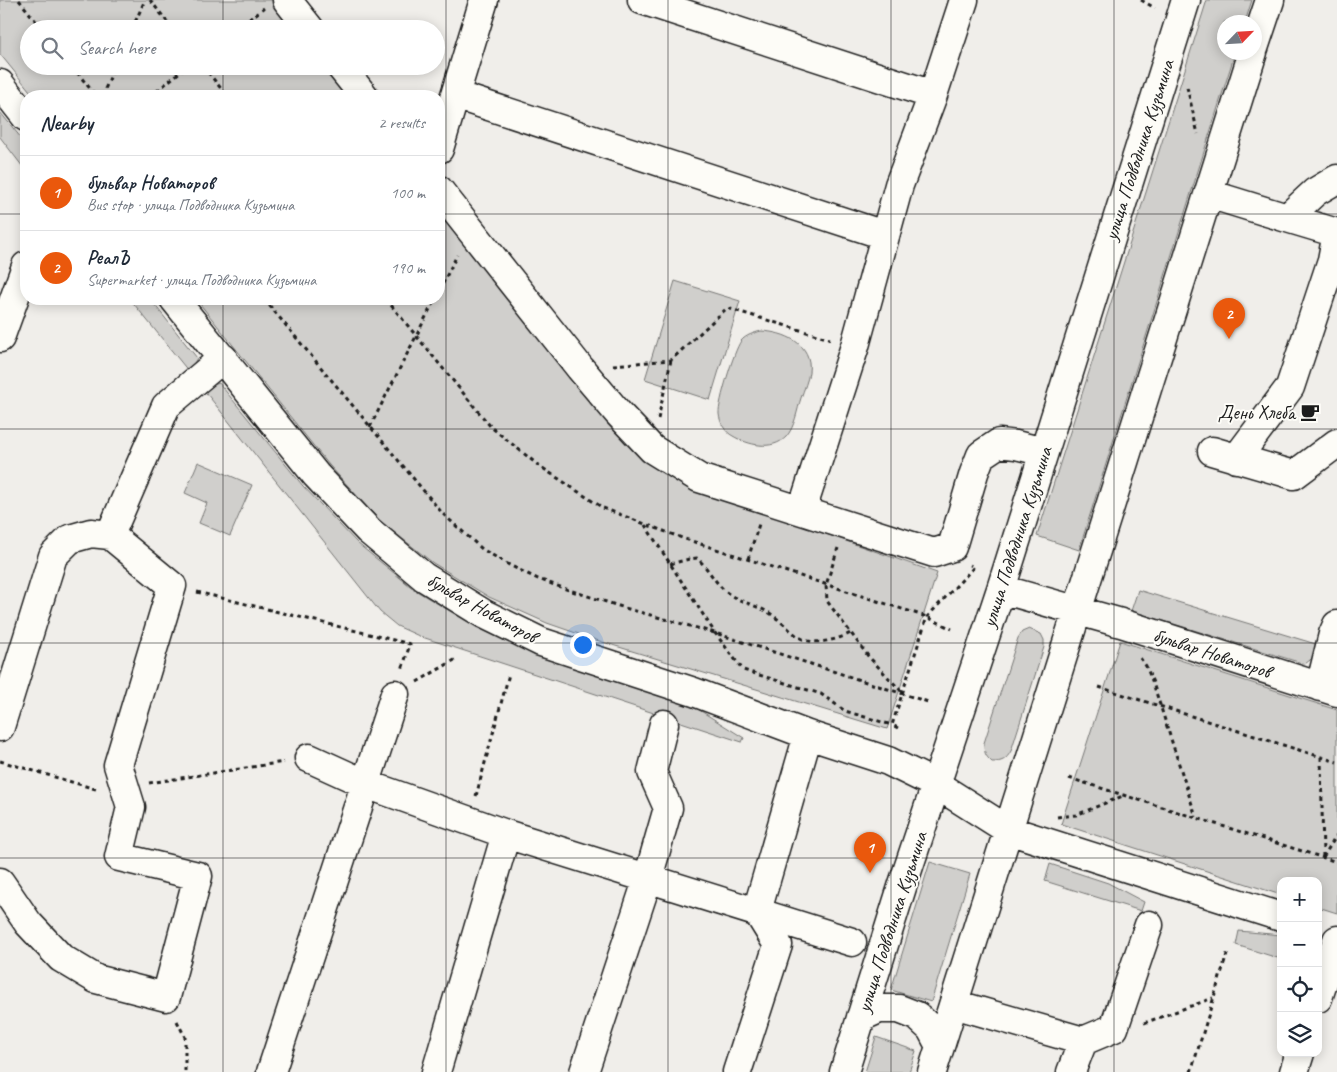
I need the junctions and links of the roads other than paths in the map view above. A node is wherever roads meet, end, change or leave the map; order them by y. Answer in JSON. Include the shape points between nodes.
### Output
{"nodes":[{"id":1,"x":484,"y":0,"type":"edge"},
{"id":2,"x":642,"y":0,"type":"edge"},
{"id":3,"x":964,"y":0,"type":"edge"},
{"id":4,"x":1186,"y":0,"type":"edge"},
{"id":5,"x":1270,"y":0,"type":"edge"},
{"id":6,"x":277,"y":3,"type":"edge"},
{"id":7,"x":299,"y":20,"type":"edge"},
{"id":8,"x":1262,"y":24,"type":"edge"},
{"id":9,"x":1251,"y":60,"type":"edge"},
{"id":10,"x":347,"y":75,"type":"edge"},
{"id":11,"x":0,"y":84,"type":"edge"},
{"id":12,"x":359,"y":90,"type":"edge"},
{"id":13,"x":455,"y":95,"type":"junction"},
{"id":14,"x":933,"y":95,"type":"junction"},
{"id":15,"x":20,"y":109,"type":"edge"},
{"id":16,"x":445,"y":129,"type":"edge"},
{"id":17,"x":1337,"y":179,"type":"edge"},
{"id":18,"x":1209,"y":194,"type":"junction"},
{"id":19,"x":445,"y":198,"type":"edge"},
{"id":20,"x":1287,"y":218,"type":"junction"},
{"id":21,"x":884,"y":236,"type":"junction"},
{"id":22,"x":20,"y":283,"type":"edge"},
{"id":23,"x":179,"y":305,"type":"edge"},
{"id":24,"x":0,"y":338,"type":"edge"},
{"id":25,"x":223,"y":358,"type":"junction"},
{"id":26,"x":1337,"y":443,"type":"edge"},
{"id":27,"x":1044,"y":452,"type":"junction"},
{"id":28,"x":802,"y":510,"type":"junction"},
{"id":29,"x":110,"y":535,"type":"junction"},
{"id":30,"x":1001,"y":589,"type":"junction"},
{"id":31,"x":1077,"y":612,"type":"junction"},
{"id":32,"x":1337,"y":624,"type":"edge"},
{"id":33,"x":403,"y":684,"type":"road end"},
{"id":34,"x":1328,"y":689,"type":"edge"},
{"id":35,"x":664,"y":724,"type":"dead end"},
{"id":36,"x":0,"y":727,"type":"edge"},
{"id":37,"x":808,"y":735,"type":"junction"},
{"id":38,"x":309,"y":758,"type":"road end"},
{"id":39,"x":366,"y":784,"type":"junction"},
{"id":40,"x":937,"y":785,"type":"junction"},
{"id":41,"x":1008,"y":830,"type":"junction"},
{"id":42,"x":506,"y":834,"type":"junction"},
{"id":43,"x":648,"y":878,"type":"junction"},
{"id":44,"x":0,"y":882,"type":"edge"},
{"id":45,"x":757,"y":911,"type":"junction"},
{"id":46,"x":1277,"y":916,"type":"edge"},
{"id":47,"x":1149,"y":925,"type":"dead end"},
{"id":48,"x":1322,"y":930,"type":"edge"},
{"id":49,"x":1337,"y":935,"type":"edge"},
{"id":50,"x":1337,"y":940,"type":"edge"},
{"id":51,"x":852,"y":942,"type":"dead end"},
{"id":52,"x":1322,"y":986,"type":"edge"},
{"id":53,"x":954,"y":1004,"type":"junction"},
{"id":54,"x":861,"y":1017,"type":"junction"},
{"id":55,"x":1083,"y":1041,"type":"junction"},
{"id":56,"x":940,"y":1046,"type":"junction"},
{"id":57,"x":1299,"y":1057,"type":"edge"},
{"id":58,"x":271,"y":1072,"type":"edge"},
{"id":59,"x":436,"y":1072,"type":"edge"},
{"id":60,"x":584,"y":1072,"type":"edge"},
{"id":61,"x":737,"y":1072,"type":"edge"},
{"id":62,"x":844,"y":1072,"type":"edge"},
{"id":63,"x":932,"y":1072,"type":"edge"},
{"id":64,"x":1071,"y":1072,"type":"edge"},
{"id":65,"x":1294,"y":1072,"type":"edge"}],
"edges":[{"from":1,"to":13,"type":"street"},
{"from":2,"to":14,"type":"street"},
{"from":3,"to":14,"type":"street"},
{"from":4,"to":27,"type":"street","name":"улица Подводника Кузьмина"},
{"from":5,"to":8,"type":"street"},
{"from":6,"to":7,"type":"street"},
{"from":9,"to":18,"type":"street"},
{"from":10,"to":12,"type":"street"},
{"from":11,"to":15,"type":"street"},
{"from":13,"to":16,"type":"street"},
{"from":13,"to":21,"type":"street"},
{"from":14,"to":21,"type":"street","via":[[898,185]]},
{"from":17,"to":20,"type":"street","via":[[1315,192]]},
{"from":18,"to":20,"type":"street"},
{"from":18,"to":31,"type":"street"},
{"from":19,"to":28,"type":"street","via":[[580,368],[652,448],[699,478]]},
{"from":20,"to":26,"type":"street","via":[[1337,233],[1332,260],[1290,387],[1224,455],[1294,475]]},
{"from":21,"to":28,"type":"street","via":[[855,346]]},
{"from":22,"to":24,"type":"street"},
{"from":23,"to":25,"type":"street","name":"бульвар Новаторов"},
{"from":25,"to":29,"type":"street","via":[[166,406]]},
{"from":25,"to":37,"type":"street","name":"бульвар Новаторов","via":[[316,475],[368,530],[424,577],[484,614],[541,642],[694,692]]},
{"from":27,"to":28,"type":"street","via":[[999,444],[982,455],[952,547],[934,553]]},
{"from":27,"to":30,"type":"street","name":"улица Подводника Кузьмина"},
{"from":29,"to":36,"type":"street","via":[[91,533],[70,538],[53,556]]},
{"from":29,"to":44,"type":"street","via":[[172,586],[118,764],[131,807],[119,857],[198,876],[166,998],[96,979],[61,958],[28,923]]},
{"from":30,"to":31,"type":"street","name":"бульвар Новаторов"},
{"from":30,"to":40,"type":"street","name":"улица Подводника Кузьмина"},
{"from":31,"to":34,"type":"street","name":"бульвар Новаторов"},
{"from":31,"to":41,"type":"street"},
{"from":32,"to":34,"type":"street"},
{"from":33,"to":39,"type":"street"},
{"from":35,"to":43,"type":"street","via":[[652,772],[668,808]]},
{"from":37,"to":40,"type":"street","name":"бульвар Новаторов","via":[[888,761]]},
{"from":37,"to":45,"type":"street"},
{"from":38,"to":39,"type":"street"},
{"from":39,"to":42,"type":"street"},
{"from":39,"to":58,"type":"street"},
{"from":40,"to":41,"type":"street","name":"бульвар Новаторов"},
{"from":40,"to":54,"type":"street","name":"улица Подводника Кузьмина"},
{"from":41,"to":46,"type":"street","name":"бульвар Новаторов"},
{"from":41,"to":53,"type":"street"},
{"from":42,"to":43,"type":"street"},
{"from":42,"to":59,"type":"street"},
{"from":43,"to":45,"type":"street"},
{"from":43,"to":60,"type":"street"},
{"from":45,"to":51,"type":"street"},
{"from":45,"to":61,"type":"street","via":[[778,945]]},
{"from":47,"to":55,"type":"street","via":[[1114,1028]]},
{"from":48,"to":49,"type":"street"},
{"from":50,"to":52,"type":"street"},
{"from":53,"to":55,"type":"street"},
{"from":53,"to":56,"type":"street"},
{"from":54,"to":56,"type":"street","via":[[879,1009],[899,1009],[924,1022]]},
{"from":54,"to":62,"type":"street","name":"улица Подводника Кузьмина"},
{"from":55,"to":64,"type":"street"},
{"from":56,"to":63,"type":"street"},
{"from":57,"to":65,"type":"street"}]}
